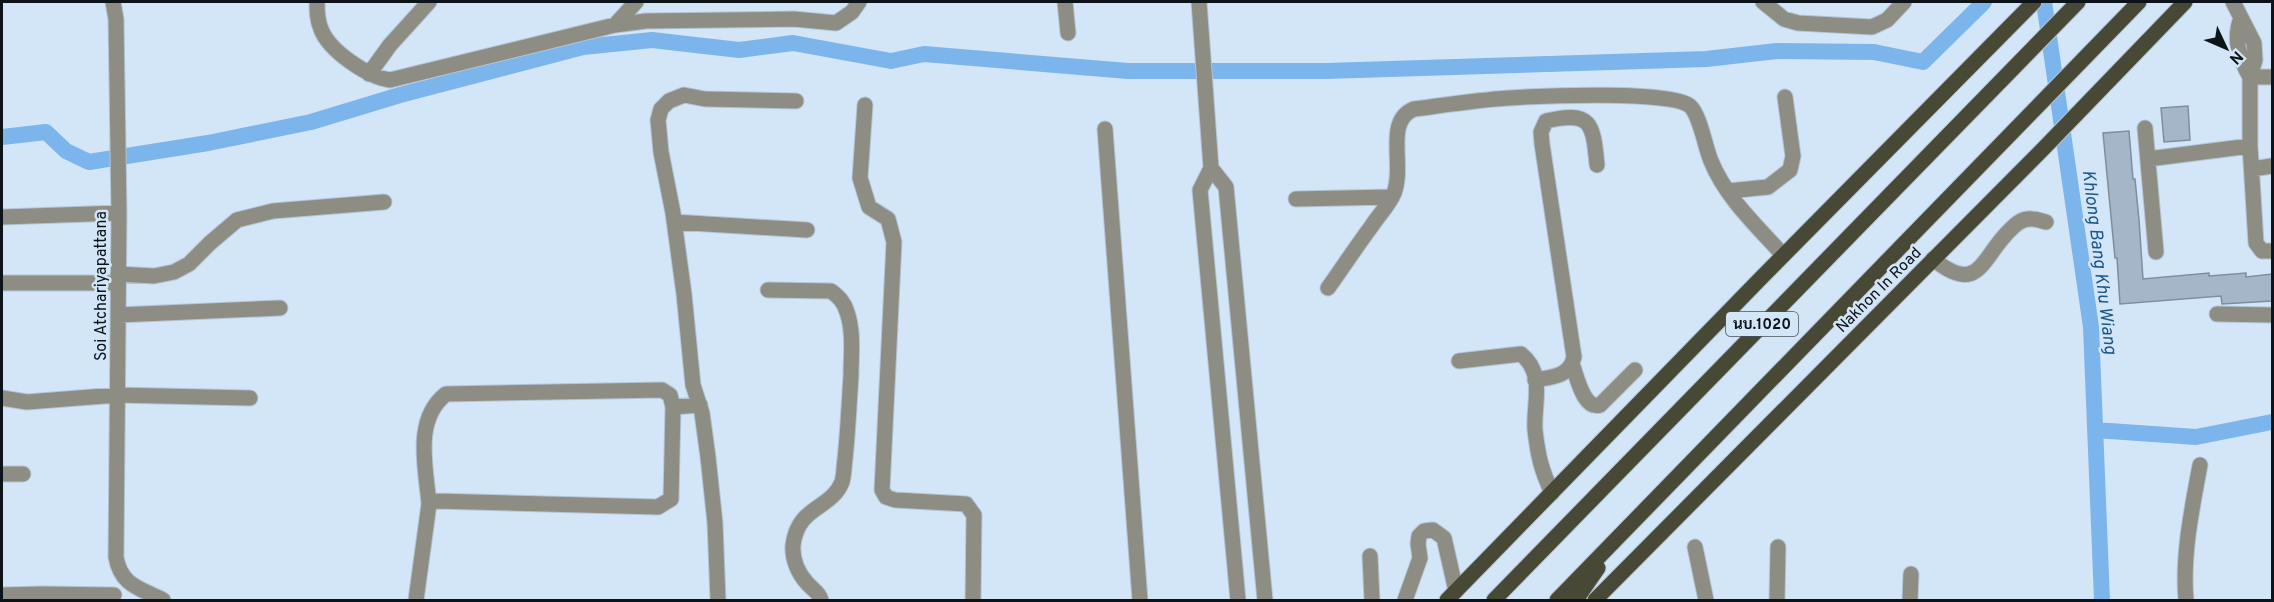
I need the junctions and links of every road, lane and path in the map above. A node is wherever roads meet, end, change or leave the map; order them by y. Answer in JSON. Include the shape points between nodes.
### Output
{"nodes":[{"id":1,"x":113,"y":2,"type":"edge"},
{"id":2,"x":317,"y":2,"type":"edge"},
{"id":3,"x":429,"y":2,"type":"edge"},
{"id":4,"x":636,"y":2,"type":"edge"},
{"id":5,"x":859,"y":2,"type":"edge"},
{"id":6,"x":1065,"y":2,"type":"edge"},
{"id":7,"x":1199,"y":2,"type":"edge"},
{"id":8,"x":1763,"y":2,"type":"edge"},
{"id":9,"x":1904,"y":2,"type":"edge"},
{"id":10,"x":2078,"y":2,"type":"edge"},
{"id":11,"x":2139,"y":2,"type":"edge"},
{"id":12,"x":2185,"y":2,"type":"edge"},
{"id":13,"x":2233,"y":2,"type":"edge"},
{"id":14,"x":2029,"y":7,"type":"edge"},
{"id":15,"x":615,"y":25,"type":"junction"},
{"id":16,"x":1068,"y":33,"type":"dead end"},
{"id":17,"x":369,"y":74,"type":"junction"},
{"id":18,"x":2250,"y":77,"type":"junction"},
{"id":19,"x":2272,"y":77,"type":"edge"},
{"id":20,"x":1785,"y":98,"type":"dead end"},
{"id":21,"x":796,"y":101,"type":"dead end"},
{"id":22,"x":865,"y":105,"type":"dead end"},
{"id":23,"x":2145,"y":128,"type":"dead end"},
{"id":24,"x":1105,"y":129,"type":"dead end"},
{"id":25,"x":2250,"y":146,"type":"junction"},
{"id":26,"x":2148,"y":159,"type":"junction"},
{"id":27,"x":1597,"y":165,"type":"dead end"},
{"id":28,"x":2272,"y":166,"type":"edge"},
{"id":29,"x":1211,"y":168,"type":"junction"},
{"id":30,"x":2252,"y":169,"type":"junction"},
{"id":31,"x":1728,"y":191,"type":"junction"},
{"id":32,"x":1391,"y":197,"type":"junction"},
{"id":33,"x":1296,"y":200,"type":"dead end"},
{"id":34,"x":384,"y":202,"type":"dead end"},
{"id":35,"x":119,"y":213,"type":"junction"},
{"id":36,"x":2,"y":217,"type":"edge"},
{"id":37,"x":674,"y":222,"type":"junction"},
{"id":38,"x":2046,"y":222,"type":"dead end"},
{"id":39,"x":807,"y":230,"type":"dead end"},
{"id":40,"x":2272,"y":250,"type":"edge"},
{"id":41,"x":2156,"y":252,"type":"dead end"},
{"id":42,"x":1783,"y":255,"type":"junction"},
{"id":43,"x":1933,"y":259,"type":"junction"},
{"id":44,"x":118,"y":278,"type":"junction"},
{"id":45,"x":2,"y":283,"type":"edge"},
{"id":46,"x":1328,"y":288,"type":"dead end"},
{"id":47,"x":768,"y":290,"type":"dead end"},
{"id":48,"x":280,"y":308,"type":"dead end"},
{"id":49,"x":2217,"y":314,"type":"dead end"},
{"id":50,"x":118,"y":315,"type":"junction"},
{"id":51,"x":2272,"y":315,"type":"edge"},
{"id":52,"x":1239,"y":320,"type":"junction"},
{"id":53,"x":1213,"y":322,"type":"junction"},
{"id":54,"x":1459,"y":361,"type":"dead end"},
{"id":55,"x":1572,"y":364,"type":"junction"},
{"id":56,"x":1635,"y":370,"type":"dead end"},
{"id":57,"x":1535,"y":380,"type":"junction"},
{"id":58,"x":117,"y":395,"type":"junction"},
{"id":59,"x":2,"y":398,"type":"edge"},
{"id":60,"x":250,"y":398,"type":"dead end"},
{"id":61,"x":700,"y":405,"type":"junction"},
{"id":62,"x":674,"y":407,"type":"junction"},
{"id":63,"x":2200,"y":465,"type":"dead end"},
{"id":64,"x":2,"y":474,"type":"edge"},
{"id":65,"x":22,"y":474,"type":"dead end"},
{"id":66,"x":1552,"y":493,"type":"junction"},
{"id":67,"x":429,"y":504,"type":"junction"},
{"id":68,"x":1621,"y":533,"type":"junction"},
{"id":69,"x":1695,"y":547,"type":"dead end"},
{"id":70,"x":1778,"y":547,"type":"dead end"},
{"id":71,"x":1262,"y":553,"type":"junction"},
{"id":72,"x":1235,"y":556,"type":"junction"},
{"id":73,"x":1370,"y":556,"type":"dead end"},
{"id":74,"x":121,"y":574,"type":"junction"},
{"id":75,"x":1911,"y":574,"type":"dead end"},
{"id":76,"x":2,"y":595,"type":"edge"},
{"id":77,"x":1452,"y":596,"type":"edge"},
{"id":78,"x":43,"y":597,"type":"edge"},
{"id":79,"x":113,"y":598,"type":"edge"},
{"id":80,"x":163,"y":600,"type":"edge"},
{"id":81,"x":416,"y":600,"type":"edge"},
{"id":82,"x":718,"y":600,"type":"edge"},
{"id":83,"x":821,"y":600,"type":"edge"},
{"id":84,"x":973,"y":600,"type":"edge"},
{"id":85,"x":1140,"y":600,"type":"edge"},
{"id":86,"x":1239,"y":600,"type":"edge"},
{"id":87,"x":1265,"y":600,"type":"edge"},
{"id":88,"x":1372,"y":600,"type":"edge"},
{"id":89,"x":1405,"y":600,"type":"edge"},
{"id":90,"x":1494,"y":600,"type":"edge"},
{"id":91,"x":1557,"y":600,"type":"edge"},
{"id":92,"x":1576,"y":600,"type":"edge"},
{"id":93,"x":1595,"y":600,"type":"edge"},
{"id":94,"x":1706,"y":600,"type":"edge"},
{"id":95,"x":1777,"y":600,"type":"edge"},
{"id":96,"x":1910,"y":600,"type":"edge"},
{"id":97,"x":2186,"y":600,"type":"edge"}],
"edges":[{"from":1,"to":35,"type":"street","name":"Soi Atchariyapattana"},
{"from":2,"to":17,"type":"street","via":[[321,29],[327,40]]},
{"from":3,"to":17,"type":"street"},
{"from":4,"to":15,"type":"street"},
{"from":5,"to":15,"type":"street","via":[[843,20],[836,22],[646,21]]},
{"from":6,"to":16,"type":"street"},
{"from":7,"to":29,"type":"street"},
{"from":8,"to":9,"type":"street","via":[[1784,19],[1798,24],[1872,27],[1887,20]]},
{"from":10,"to":90,"type":"main road","number":"นบ.1020"},
{"from":11,"to":68,"type":"main road","name":"Nakhon In Road","number":"นบ.1020"},
{"from":12,"to":43,"type":"main road","name":"Nakhon In Road"},
{"from":13,"to":18,"type":"street","via":[[2241,18],[2236,29],[2237,48]]},
{"from":14,"to":42,"type":"main road","number":"นบ.1020"},
{"from":15,"to":17,"type":"street","via":[[390,80]]},
{"from":18,"to":19,"type":"street"},
{"from":18,"to":25,"type":"street"},
{"from":20,"to":31,"type":"street","via":[[1793,156],[1790,170],[1768,187]]},
{"from":21,"to":37,"type":"street","via":[[684,95],[669,100],[658,120]]},
{"from":22,"to":84,"type":"street","via":[[860,178],[869,207],[888,219],[894,242],[882,490],[886,497],[895,500],[966,504],[970,508],[974,515]]},
{"from":23,"to":26,"type":"street"},
{"from":24,"to":85,"type":"street"},
{"from":25,"to":26,"type":"street"},
{"from":25,"to":30,"type":"street"},
{"from":26,"to":41,"type":"street"},
{"from":27,"to":55,"type":"street","via":[[1594,133],[1589,123],[1571,118],[1546,121],[1541,132],[1542,144]]},
{"from":28,"to":30,"type":"street"},
{"from":29,"to":52,"type":"street","via":[[1226,187]]},
{"from":29,"to":53,"type":"street","via":[[1200,190]]},
{"from":30,"to":40,"type":"street","via":[[2256,243],[2262,251]]},
{"from":31,"to":32,"type":"street","via":[[1711,162],[1690,106],[1672,99],[1611,96],[1509,98],[1406,112],[1397,127],[1397,182]]},
{"from":31,"to":42,"type":"street"},
{"from":32,"to":33,"type":"street"},
{"from":32,"to":46,"type":"street"},
{"from":34,"to":44,"type":"street","via":[[273,212],[237,220],[189,264],[174,272]]},
{"from":35,"to":36,"type":"street"},
{"from":35,"to":44,"type":"street","name":"Soi Atchariyapattana"},
{"from":37,"to":39,"type":"street"},
{"from":37,"to":61,"type":"street","via":[[693,385]]},
{"from":38,"to":43,"type":"street","via":[[2032,218],[2017,224],[1972,274],[1948,271]]},
{"from":42,"to":66,"type":"main road","number":"นบ.1020"},
{"from":43,"to":93,"type":"main road","name":"Nakhon In Road"},
{"from":44,"to":45,"type":"street"},
{"from":44,"to":50,"type":"street","name":"Soi Atchariyapattana"},
{"from":47,"to":83,"type":"street","via":[[831,291],[844,304],[852,335],[842,482],[833,495],[806,514],[793,545],[798,570]]},
{"from":48,"to":50,"type":"street"},
{"from":49,"to":51,"type":"street"},
{"from":50,"to":58,"type":"street","name":"Soi Atchariyapattana"},
{"from":52,"to":53,"type":"street"},
{"from":52,"to":71,"type":"street"},
{"from":53,"to":72,"type":"street"},
{"from":54,"to":57,"type":"street","via":[[1521,354],[1528,360]]},
{"from":55,"to":56,"type":"street","via":[[1585,398],[1595,406]]},
{"from":55,"to":57,"type":"street","via":[[1562,375]]},
{"from":57,"to":66,"type":"street","via":[[1540,467]]},
{"from":58,"to":59,"type":"street","via":[[27,402]]},
{"from":58,"to":60,"type":"street"},
{"from":58,"to":74,"type":"street","name":"Soi Atchariyapattana","via":[[116,557]]},
{"from":61,"to":62,"type":"street"},
{"from":61,"to":82,"type":"street","via":[[715,523]]},
{"from":62,"to":67,"type":"street","via":[[670,499],[664,505],[435,501]]},
{"from":62,"to":67,"type":"street","via":[[670,395],[662,390],[446,394],[432,407],[428,417],[424,445]]},
{"from":63,"to":97,"type":"street","via":[[2190,522]]},
{"from":64,"to":65,"type":"street"},
{"from":66,"to":77,"type":"main road","number":"นบ.1020"},
{"from":67,"to":81,"type":"street"},
{"from":68,"to":91,"type":"main road","name":"Nakhon In Road","number":"นบ.1020"},
{"from":68,"to":92,"type":"main road"},
{"from":69,"to":94,"type":"street"},
{"from":70,"to":95,"type":"street"},
{"from":71,"to":72,"type":"street"},
{"from":71,"to":87,"type":"street"},
{"from":72,"to":86,"type":"street"},
{"from":73,"to":88,"type":"street"},
{"from":74,"to":79,"type":"street"},
{"from":74,"to":80,"type":"street"},
{"from":75,"to":96,"type":"street"},
{"from":76,"to":78,"type":"street"},
{"from":77,"to":89,"type":"street","via":[[1444,538],[1433,530],[1419,536],[1420,558]]},
{"from":78,"to":79,"type":"street"}]}
